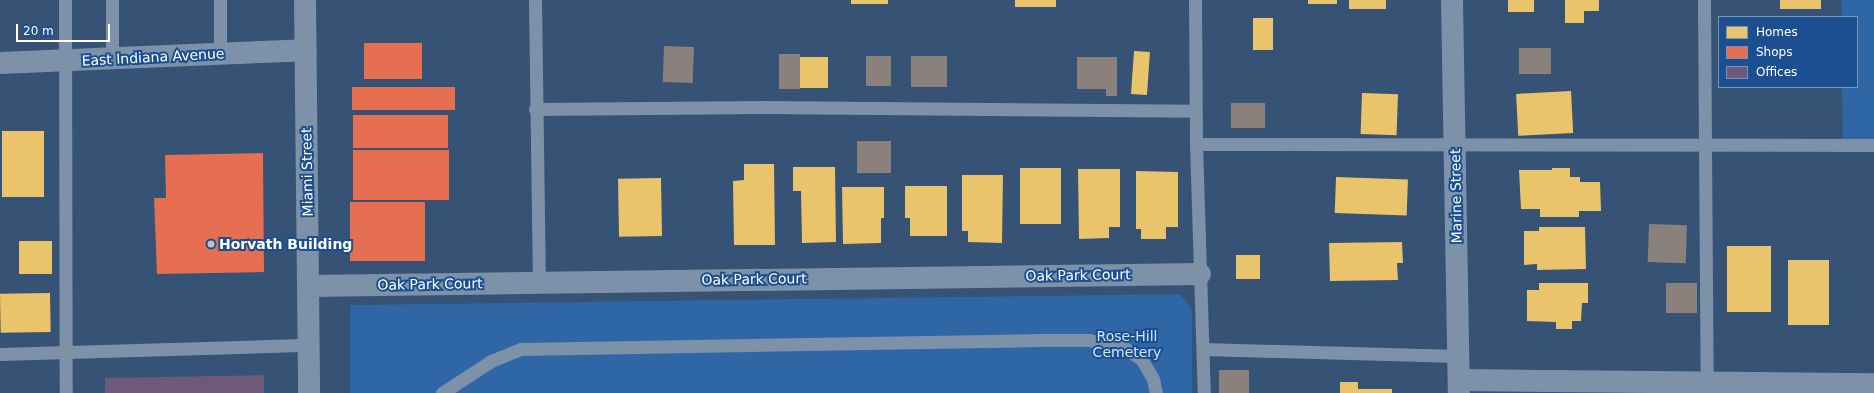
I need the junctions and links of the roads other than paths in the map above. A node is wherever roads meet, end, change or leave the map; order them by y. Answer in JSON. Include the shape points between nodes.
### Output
{"nodes":[{"id":1,"x":65,"y":0,"type":"edge"},
{"id":2,"x":112,"y":0,"type":"edge"},
{"id":3,"x":220,"y":0,"type":"edge"},
{"id":4,"x":305,"y":0,"type":"edge"},
{"id":5,"x":535,"y":0,"type":"edge"},
{"id":6,"x":1195,"y":0,"type":"edge"},
{"id":7,"x":1452,"y":0,"type":"edge"},
{"id":8,"x":1704,"y":0,"type":"edge"},
{"id":9,"x":306,"y":50,"type":"junction"},
{"id":10,"x":220,"y":54,"type":"junction"},
{"id":11,"x":112,"y":59,"type":"junction"},
{"id":12,"x":65,"y":61,"type":"junction"},
{"id":13,"x":0,"y":63,"type":"edge"},
{"id":14,"x":535,"y":109,"type":"junction"},
{"id":15,"x":1195,"y":111,"type":"junction"},
{"id":16,"x":1196,"y":144,"type":"junction"},
{"id":17,"x":1455,"y":144,"type":"junction"},
{"id":18,"x":1706,"y":145,"type":"junction"},
{"id":19,"x":1874,"y":145,"type":"edge"},
{"id":20,"x":1200,"y":274,"type":"junction"},
{"id":21,"x":539,"y":282,"type":"junction"},
{"id":22,"x":308,"y":286,"type":"junction"},
{"id":23,"x":308,"y":345,"type":"junction"},
{"id":24,"x":1204,"y":349,"type":"junction"},
{"id":25,"x":66,"y":353,"type":"junction"},
{"id":26,"x":0,"y":354,"type":"edge"},
{"id":27,"x":1458,"y":356,"type":"junction"},
{"id":28,"x":1874,"y":384,"type":"edge"},
{"id":29,"x":1459,"y":386,"type":"edge"},
{"id":30,"x":1708,"y":388,"type":"edge"},
{"id":31,"x":66,"y":393,"type":"edge"},
{"id":32,"x":309,"y":393,"type":"edge"},
{"id":33,"x":442,"y":393,"type":"edge"},
{"id":34,"x":1156,"y":393,"type":"edge"},
{"id":35,"x":1204,"y":393,"type":"edge"}],
"edges":[{"from":1,"to":12,"type":"lane"},
{"from":2,"to":11,"type":"lane"},
{"from":3,"to":10,"type":"lane"},
{"from":4,"to":9,"type":"street","name":"Miami Street"},
{"from":5,"to":14,"type":"lane"},
{"from":6,"to":15,"type":"lane"},
{"from":7,"to":17,"type":"street","name":"Marine Street"},
{"from":8,"to":18,"type":"lane"},
{"from":9,"to":10,"type":"street","name":"East Indiana Avenue"},
{"from":9,"to":22,"type":"street","name":"Miami Street"},
{"from":10,"to":11,"type":"street","name":"East Indiana Avenue"},
{"from":11,"to":12,"type":"street","name":"East Indiana Avenue"},
{"from":12,"to":13,"type":"street","name":"East Indiana Avenue"},
{"from":12,"to":25,"type":"lane"},
{"from":14,"to":15,"type":"lane","via":[[662,110],[763,106]]},
{"from":14,"to":21,"type":"lane"},
{"from":15,"to":16,"type":"lane"},
{"from":16,"to":17,"type":"lane"},
{"from":16,"to":20,"type":"lane"},
{"from":17,"to":18,"type":"lane"},
{"from":17,"to":27,"type":"street","name":"Marine Street"},
{"from":18,"to":19,"type":"lane"},
{"from":18,"to":30,"type":"lane"},
{"from":20,"to":21,"type":"street","name":"Oak Park Court"},
{"from":20,"to":24,"type":"lane"},
{"from":21,"to":22,"type":"street","name":"Oak Park Court"},
{"from":22,"to":23,"type":"street","name":"Miami Street"},
{"from":23,"to":25,"type":"lane"},
{"from":23,"to":32,"type":"street","name":"Miami Street"},
{"from":24,"to":27,"type":"lane"},
{"from":24,"to":35,"type":"lane"},
{"from":25,"to":26,"type":"lane"},
{"from":25,"to":31,"type":"lane"},
{"from":27,"to":29,"type":"street","name":"Marine Street"},
{"from":28,"to":30,"type":"street"},
{"from":29,"to":30,"type":"street"},
{"from":33,"to":34,"type":"lane","via":[[491,361],[520,349],[1041,340],[1089,340],[1125,348],[1142,360],[1153,380]]}]}
